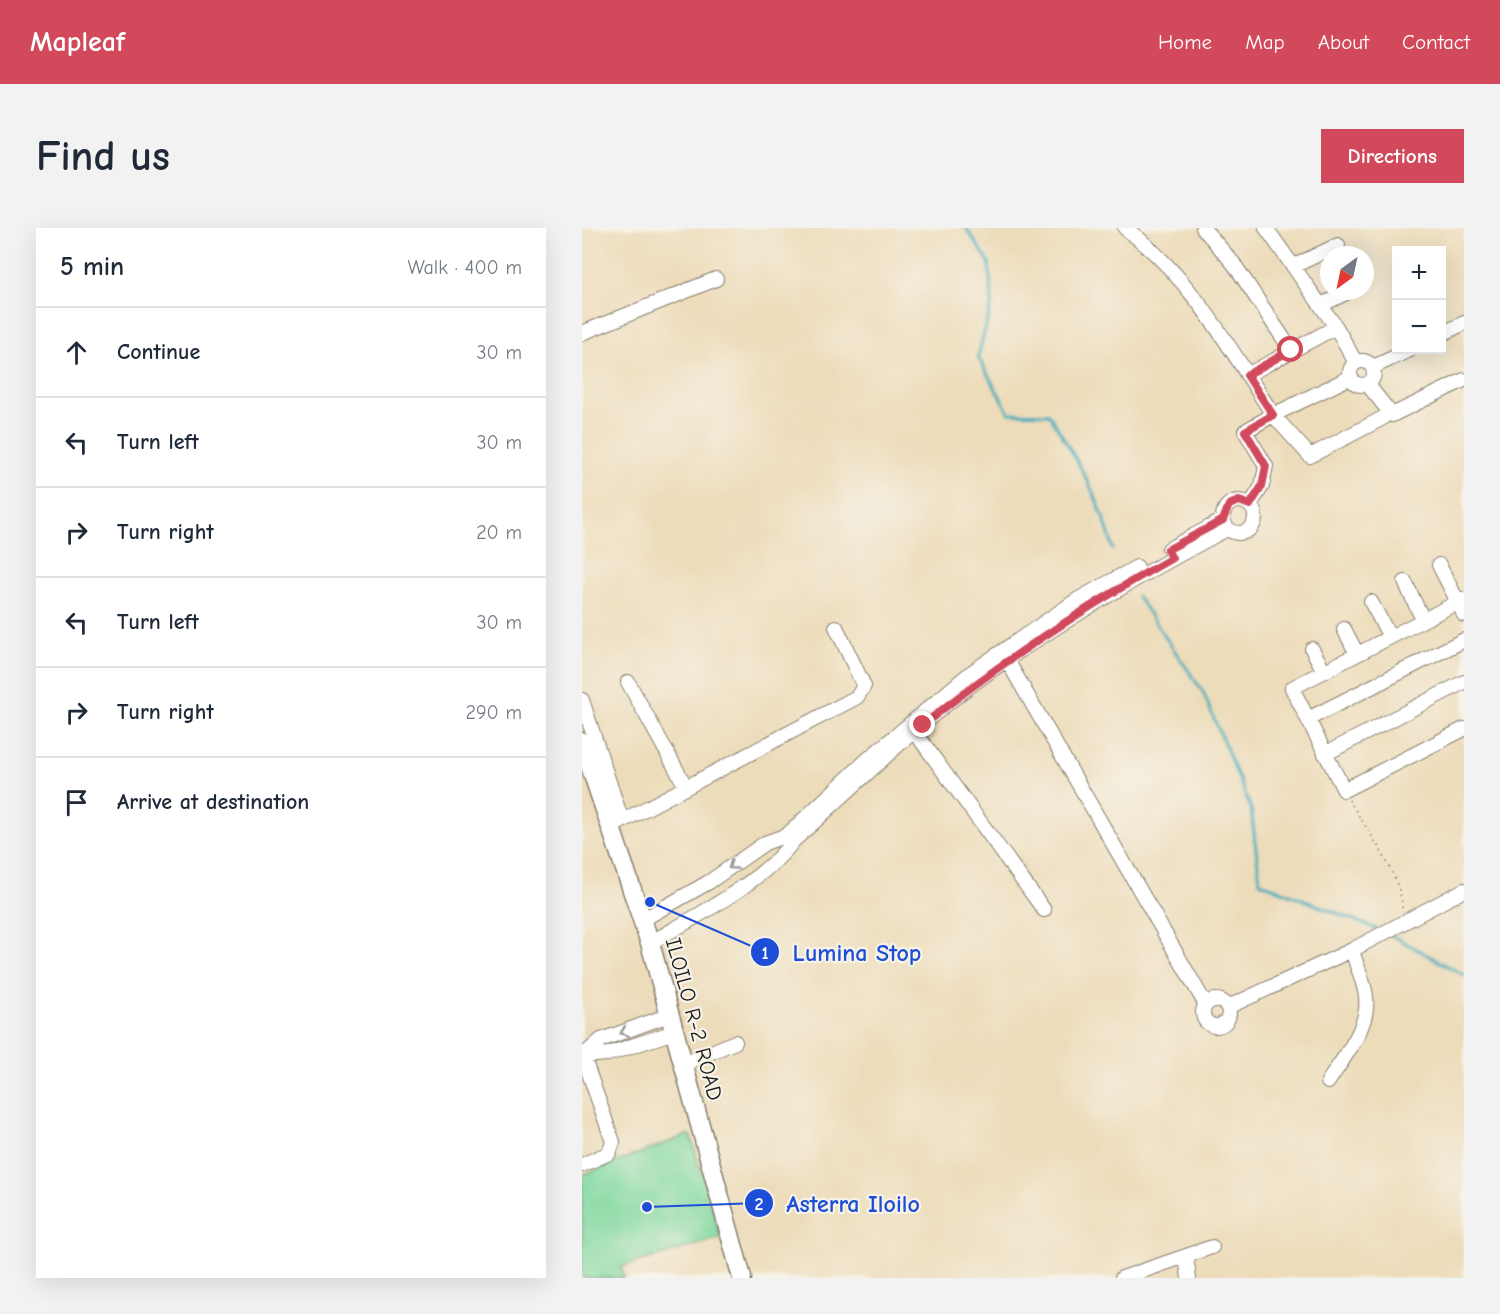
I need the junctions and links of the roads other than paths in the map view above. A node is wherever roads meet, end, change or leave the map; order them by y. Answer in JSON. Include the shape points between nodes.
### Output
{"nodes":[{"id":1,"x":1203,"y":228,"type":"edge"},
{"id":2,"x":1266,"y":228,"type":"edge"},
{"id":3,"x":1132,"y":230,"type":"edge"},
{"id":4,"x":1338,"y":245,"type":"dead end"},
{"id":5,"x":1294,"y":267,"type":"junction"},
{"id":6,"x":716,"y":279,"type":"dead end"},
{"id":7,"x":1331,"y":300,"type":"edge"},
{"id":8,"x":1321,"y":305,"type":"junction"},
{"id":9,"x":1464,"y":323,"type":"edge"},
{"id":10,"x":1336,"y":327,"type":"junction"},
{"id":11,"x":1446,"y":332,"type":"edge"},
{"id":12,"x":582,"y":333,"type":"edge"},
{"id":13,"x":1291,"y":350,"type":"junction"},
{"id":14,"x":1401,"y":354,"type":"edge"},
{"id":15,"x":1356,"y":363,"type":"junction"},
{"id":16,"x":1373,"y":367,"type":"junction"},
{"id":17,"x":1247,"y":375,"type":"junction"},
{"id":18,"x":1351,"y":377,"type":"junction"},
{"id":19,"x":1464,"y":380,"type":"edge"},
{"id":20,"x":1368,"y":385,"type":"junction"},
{"id":21,"x":1273,"y":415,"type":"junction"},
{"id":22,"x":1383,"y":418,"type":"dead end"},
{"id":23,"x":1250,"y":505,"type":"junction"},
{"id":24,"x":1225,"y":524,"type":"junction"},
{"id":25,"x":1439,"y":565,"type":"dead end"},
{"id":26,"x":1405,"y":582,"type":"dead end"},
{"id":27,"x":1371,"y":602,"type":"dead end"},
{"id":28,"x":1462,"y":605,"type":"edge"},
{"id":29,"x":1423,"y":620,"type":"junction"},
{"id":30,"x":836,"y":627,"type":"dead end"},
{"id":31,"x":1344,"y":629,"type":"dead end"},
{"id":32,"x":1390,"y":637,"type":"junction"},
{"id":33,"x":1464,"y":640,"type":"edge"},
{"id":34,"x":1312,"y":650,"type":"dead end"},
{"id":35,"x":1357,"y":654,"type":"junction"},
{"id":36,"x":1005,"y":655,"type":"junction"},
{"id":37,"x":1324,"y":671,"type":"junction"},
{"id":38,"x":628,"y":682,"type":"dead end"},
{"id":39,"x":1464,"y":682,"type":"edge"},
{"id":40,"x":582,"y":700,"type":"edge"},
{"id":41,"x":1308,"y":719,"type":"junction"},
{"id":42,"x":918,"y":724,"type":"junction"},
{"id":43,"x":1464,"y":729,"type":"edge"},
{"id":44,"x":582,"y":742,"type":"edge"},
{"id":45,"x":1325,"y":754,"type":"junction"},
{"id":46,"x":686,"y":787,"type":"junction"},
{"id":47,"x":822,"y":809,"type":"junction"},
{"id":48,"x":616,"y":824,"type":"junction"},
{"id":49,"x":765,"y":843,"type":"junction"},
{"id":50,"x":778,"y":860,"type":"junction"},
{"id":51,"x":710,"y":882,"type":"junction"},
{"id":52,"x":1464,"y":890,"type":"edge"},
{"id":53,"x":721,"y":900,"type":"junction"},
{"id":54,"x":673,"y":902,"type":"junction"},
{"id":55,"x":1044,"y":910,"type":"dead end"},
{"id":56,"x":642,"y":920,"type":"junction"},
{"id":57,"x":685,"y":923,"type":"junction"},
{"id":58,"x":650,"y":942,"type":"junction"},
{"id":59,"x":1352,"y":950,"type":"junction"},
{"id":60,"x":1206,"y":1005,"type":"junction"},
{"id":61,"x":1228,"y":1007,"type":"junction"},
{"id":62,"x":672,"y":1023,"type":"junction"},
{"id":63,"x":735,"y":1042,"type":"dead end"},
{"id":64,"x":583,"y":1056,"type":"edge"},
{"id":65,"x":682,"y":1064,"type":"junction"},
{"id":66,"x":1328,"y":1082,"type":"dead end"},
{"id":67,"x":582,"y":1165,"type":"edge"},
{"id":68,"x":1212,"y":1247,"type":"dead end"},
{"id":69,"x":1186,"y":1256,"type":"junction"},
{"id":70,"x":742,"y":1278,"type":"edge"},
{"id":71,"x":1122,"y":1278,"type":"edge"},
{"id":72,"x":1190,"y":1278,"type":"edge"}],
"edges":[{"from":1,"to":13,"type":"street","via":[[1234,264]]},
{"from":2,"to":5,"type":"street"},
{"from":3,"to":17,"type":"street","via":[[1203,306]]},
{"from":4,"to":5,"type":"street"},
{"from":5,"to":8,"type":"street"},
{"from":6,"to":12,"type":"street"},
{"from":7,"to":8,"type":"street"},
{"from":8,"to":10,"type":"street"},
{"from":9,"to":11,"type":"street"},
{"from":10,"to":13,"type":"street"},
{"from":10,"to":15,"type":"street"},
{"from":13,"to":17,"type":"street"},
{"from":14,"to":16,"type":"street"},
{"from":15,"to":16,"type":"street","via":[[1367,362]]},
{"from":15,"to":18,"type":"street"},
{"from":16,"to":20,"type":"street","via":[[1374,379]]},
{"from":17,"to":21,"type":"street"},
{"from":18,"to":20,"type":"street","via":[[1359,385]]},
{"from":18,"to":21,"type":"street"},
{"from":19,"to":20,"type":"street","via":[[1392,415]]},
{"from":21,"to":22,"type":"street","via":[[1310,456]]},
{"from":21,"to":23,"type":"street","via":[[1245,431],[1266,466],[1262,486]]},
{"from":23,"to":24,"type":"street","via":[[1234,502],[1225,509]]},
{"from":23,"to":24,"type":"street","via":[[1256,519],[1251,528],[1237,534]]},
{"from":24,"to":36,"type":"street","via":[[1079,604]]},
{"from":25,"to":28,"type":"street"},
{"from":26,"to":29,"type":"street"},
{"from":27,"to":32,"type":"street"},
{"from":28,"to":29,"type":"street"},
{"from":29,"to":32,"type":"street"},
{"from":30,"to":46,"type":"street","via":[[864,686],[857,697]]},
{"from":31,"to":35,"type":"street"},
{"from":32,"to":35,"type":"street"},
{"from":33,"to":41,"type":"street"},
{"from":34,"to":37,"type":"street"},
{"from":35,"to":37,"type":"street"},
{"from":36,"to":42,"type":"street","via":[[971,678]]},
{"from":36,"to":60,"type":"street"},
{"from":37,"to":41,"type":"street","via":[[1292,688]]},
{"from":38,"to":46,"type":"street"},
{"from":39,"to":45,"type":"street"},
{"from":40,"to":48,"type":"street"},
{"from":41,"to":45,"type":"street"},
{"from":42,"to":47,"type":"street"},
{"from":42,"to":55,"type":"street"},
{"from":43,"to":45,"type":"street","via":[[1344,790]]},
{"from":44,"to":48,"type":"main road","name":"ILOILO R-2 ROAD"},
{"from":46,"to":48,"type":"street"},
{"from":47,"to":49,"type":"street","via":[[787,834]]},
{"from":47,"to":50,"type":"street"},
{"from":48,"to":56,"type":"main road","name":"ILOILO R-2 ROAD"},
{"from":49,"to":50,"type":"street"},
{"from":49,"to":51,"type":"street","one_way":true},
{"from":50,"to":53,"type":"street"},
{"from":51,"to":53,"type":"street"},
{"from":51,"to":54,"type":"street"},
{"from":52,"to":59,"type":"street"},
{"from":53,"to":57,"type":"street"},
{"from":54,"to":56,"type":"street"},
{"from":54,"to":57,"type":"street","via":[[683,910]]},
{"from":56,"to":58,"type":"main road","name":"ILOILO R-2 ROAD"},
{"from":57,"to":58,"type":"street"},
{"from":58,"to":62,"type":"main road","name":"ILOILO R-2 ROAD"},
{"from":59,"to":61,"type":"street"},
{"from":59,"to":66,"type":"street","via":[[1366,993],[1365,1008],[1361,1030]]},
{"from":60,"to":61,"type":"street","via":[[1219,1000]]},
{"from":60,"to":61,"type":"street","via":[[1204,1018],[1213,1026],[1227,1022]]},
{"from":62,"to":64,"type":"street","via":[[601,1040]]},
{"from":62,"to":65,"type":"main road","name":"ILOILO R-2 ROAD"},
{"from":63,"to":65,"type":"street"},
{"from":64,"to":67,"type":"street","via":[[613,1142],[609,1153]]},
{"from":65,"to":70,"type":"main road","name":"ILOILO R-2 ROAD"},
{"from":68,"to":69,"type":"street"},
{"from":69,"to":71,"type":"street"},
{"from":69,"to":72,"type":"street"}]}
